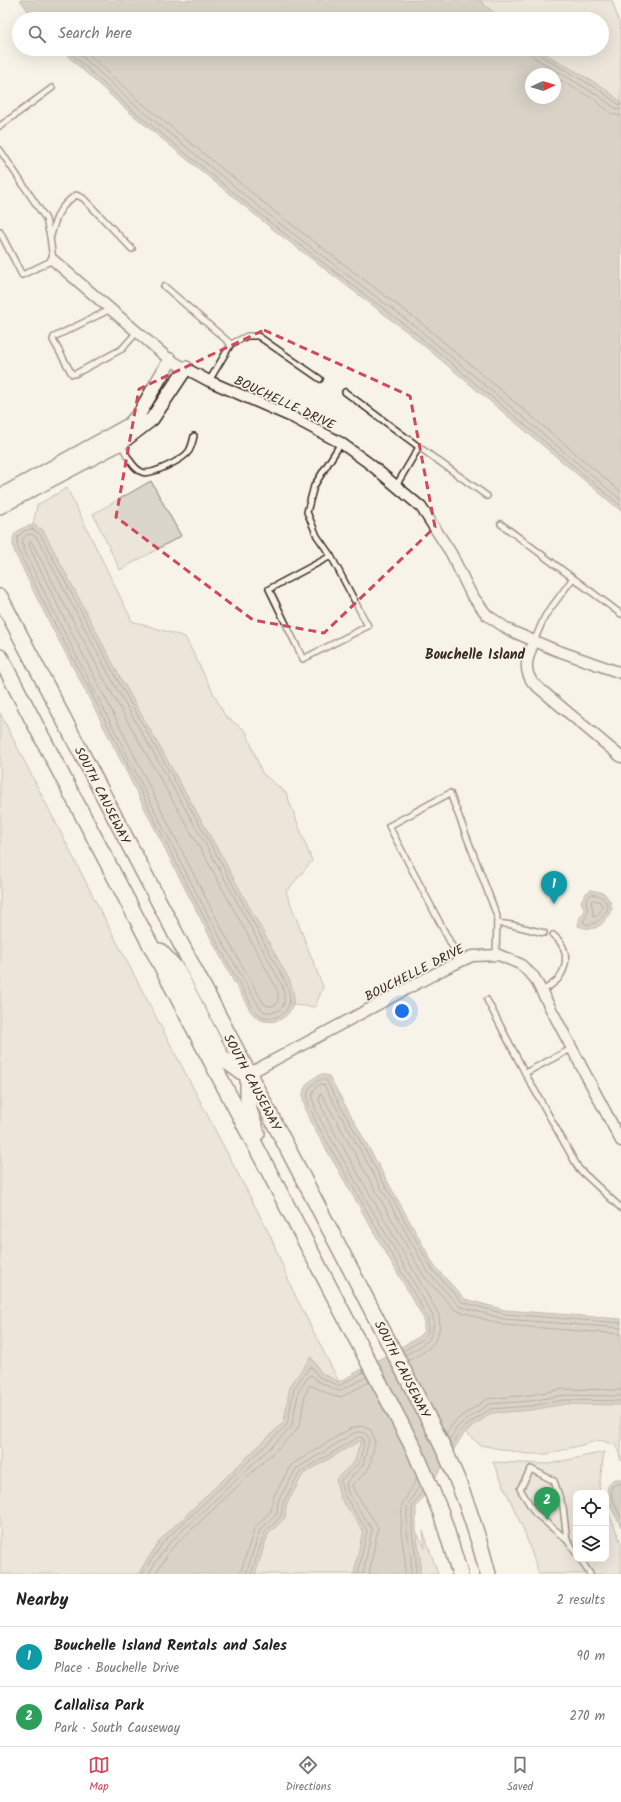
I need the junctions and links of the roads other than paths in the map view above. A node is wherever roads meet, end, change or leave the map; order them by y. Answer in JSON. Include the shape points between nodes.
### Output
{"nodes":[{"id":1,"x":52,"y":88,"type":"dead end"},
{"id":2,"x":0,"y":126,"type":"edge"},
{"id":3,"x":0,"y":150,"type":"edge"},
{"id":4,"x":0,"y":232,"type":"edge"},
{"id":5,"x":50,"y":237,"type":"junction"},
{"id":6,"x":132,"y":249,"type":"dead end"},
{"id":7,"x":53,"y":260,"type":"junction"},
{"id":8,"x":164,"y":286,"type":"dead end"},
{"id":9,"x":111,"y":309,"type":"junction"},
{"id":10,"x":137,"y":332,"type":"junction"},
{"id":11,"x":231,"y":344,"type":"junction"},
{"id":12,"x":170,"y":360,"type":"junction"},
{"id":13,"x":186,"y":368,"type":"junction"},
{"id":14,"x":320,"y":379,"type":"dead end"},
{"id":15,"x":210,"y":381,"type":"junction"},
{"id":16,"x":345,"y":392,"type":"dead end"},
{"id":17,"x":194,"y":436,"type":"dead end"},
{"id":18,"x":118,"y":438,"type":"junction"},
{"id":19,"x":341,"y":443,"type":"junction"},
{"id":20,"x":419,"y":447,"type":"junction"},
{"id":21,"x":396,"y":486,"type":"junction"},
{"id":22,"x":0,"y":496,"type":"edge"},
{"id":23,"x":487,"y":496,"type":"dead end"},
{"id":24,"x":0,"y":507,"type":"edge"},
{"id":25,"x":501,"y":524,"type":"dead end"},
{"id":26,"x":331,"y":556,"type":"junction"},
{"id":27,"x":573,"y":578,"type":"junction"},
{"id":28,"x":0,"y":597,"type":"edge"},
{"id":29,"x":621,"y":614,"type":"edge"},
{"id":30,"x":534,"y":641,"type":"junction"},
{"id":31,"x":0,"y":657,"type":"edge"},
{"id":32,"x":621,"y":673,"type":"edge"},
{"id":33,"x":621,"y":757,"type":"edge"},
{"id":34,"x":497,"y":923,"type":"junction"},
{"id":35,"x":144,"y":932,"type":"junction"},
{"id":36,"x":544,"y":933,"type":"dead end"},
{"id":37,"x":553,"y":935,"type":"dead end"},
{"id":38,"x":496,"y":955,"type":"junction"},
{"id":39,"x":460,"y":962,"type":"junction"},
{"id":40,"x":542,"y":992,"type":"junction"},
{"id":41,"x":487,"y":1000,"type":"dead end"},
{"id":42,"x":571,"y":1049,"type":"junction"},
{"id":43,"x":525,"y":1073,"type":"junction"},
{"id":44,"x":248,"y":1074,"type":"junction"},
{"id":45,"x":621,"y":1141,"type":"edge"},
{"id":46,"x":272,"y":1178,"type":"junction"},
{"id":47,"x":621,"y":1208,"type":"edge"},
{"id":48,"x":567,"y":1540,"type":"junction"},
{"id":49,"x":573,"y":1549,"type":"edge"},
{"id":50,"x":582,"y":1562,"type":"edge"},
{"id":51,"x":460,"y":1574,"type":"edge"},
{"id":52,"x":488,"y":1574,"type":"edge"},
{"id":53,"x":590,"y":1574,"type":"edge"}],
"edges":[{"from":1,"to":2,"type":"lane"},
{"from":3,"to":5,"type":"lane","via":[[46,218]]},
{"from":4,"to":7,"type":"lane","via":[[22,275]]},
{"from":5,"to":6,"type":"lane","via":[[64,204],[76,195],[83,198]]},
{"from":5,"to":7,"type":"lane"},
{"from":7,"to":9,"type":"street","name":"BOUCHELLE DRIVE"},
{"from":8,"to":11,"type":"lane"},
{"from":9,"to":10,"type":"street","name":"BOUCHELLE DRIVE"},
{"from":9,"to":10,"type":"lane","via":[[54,336],[53,340],[72,374],[122,349]]},
{"from":10,"to":12,"type":"street","name":"BOUCHELLE DRIVE"},
{"from":11,"to":14,"type":"lane","via":[[247,336],[258,336]]},
{"from":11,"to":15,"type":"lane"},
{"from":12,"to":13,"type":"street","name":"BOUCHELLE DRIVE"},
{"from":12,"to":18,"type":"street","via":[[139,414]]},
{"from":13,"to":15,"type":"street","name":"BOUCHELLE DRIVE"},
{"from":13,"to":18,"type":"street","via":[[152,419]]},
{"from":15,"to":19,"type":"street","name":"BOUCHELLE DRIVE","via":[[294,418]]},
{"from":16,"to":20,"type":"lane"},
{"from":17,"to":18,"type":"lane","via":[[189,452],[166,467],[150,472],[141,472],[133,464]]},
{"from":18,"to":22,"type":"street"},
{"from":18,"to":24,"type":"street"},
{"from":19,"to":21,"type":"street","name":"BOUCHELLE DRIVE"},
{"from":19,"to":26,"type":"lane","via":[[314,486],[307,512],[317,536]]},
{"from":20,"to":21,"type":"lane"},
{"from":20,"to":23,"type":"lane"},
{"from":21,"to":30,"type":"street","name":"BOUCHELLE DRIVE","via":[[421,508],[451,553],[471,594],[487,615],[509,630]]},
{"from":25,"to":27,"type":"lane"},
{"from":26,"to":26,"type":"lane","via":[[269,589],[303,659],[368,626]]},
{"from":27,"to":29,"type":"lane"},
{"from":27,"to":30,"type":"lane","via":[[545,616]]},
{"from":28,"to":44,"type":"main road","name":"SOUTH CAUSEWAY"},
{"from":30,"to":32,"type":"street","name":"BOUCHELLE DRIVE"},
{"from":30,"to":33,"type":"street","via":[[526,662],[526,670],[533,683]]},
{"from":31,"to":35,"type":"main road","name":"SOUTH CAUSEWAY"},
{"from":34,"to":36,"type":"lane"},
{"from":34,"to":38,"type":"lane"},
{"from":34,"to":39,"type":"lane","via":[[497,916],[450,793],[390,826]]},
{"from":35,"to":44,"type":"main road","via":[[177,970],[222,1058]]},
{"from":35,"to":46,"type":"main road","name":"SOUTH CAUSEWAY"},
{"from":37,"to":40,"type":"lane","via":[[562,942],[566,951],[566,963],[559,978]]},
{"from":38,"to":39,"type":"street","name":"BOUCHELLE DRIVE","via":[[472,956]]},
{"from":38,"to":40,"type":"street","name":"BOUCHELLE DRIVE","via":[[520,964],[534,977]]},
{"from":39,"to":44,"type":"street","name":"BOUCHELLE DRIVE"},
{"from":40,"to":42,"type":"street","name":"BOUCHELLE DRIVE"},
{"from":41,"to":43,"type":"lane"},
{"from":42,"to":43,"type":"lane"},
{"from":42,"to":45,"type":"street","name":"BOUCHELLE DRIVE"},
{"from":43,"to":47,"type":"lane","via":[[579,1169]]},
{"from":44,"to":46,"type":"main road","via":[[248,1107]]},
{"from":44,"to":52,"type":"main road","name":"SOUTH CAUSEWAY","via":[[437,1435],[467,1500]]},
{"from":46,"to":51,"type":"main road","name":"SOUTH CAUSEWAY","via":[[414,1449],[441,1513]]},
{"from":48,"to":48,"type":"lane","via":[[535,1513],[520,1489],[531,1469],[554,1481],[563,1507]]},
{"from":48,"to":49,"type":"lane"},
{"from":50,"to":53,"type":"lane"}]}
